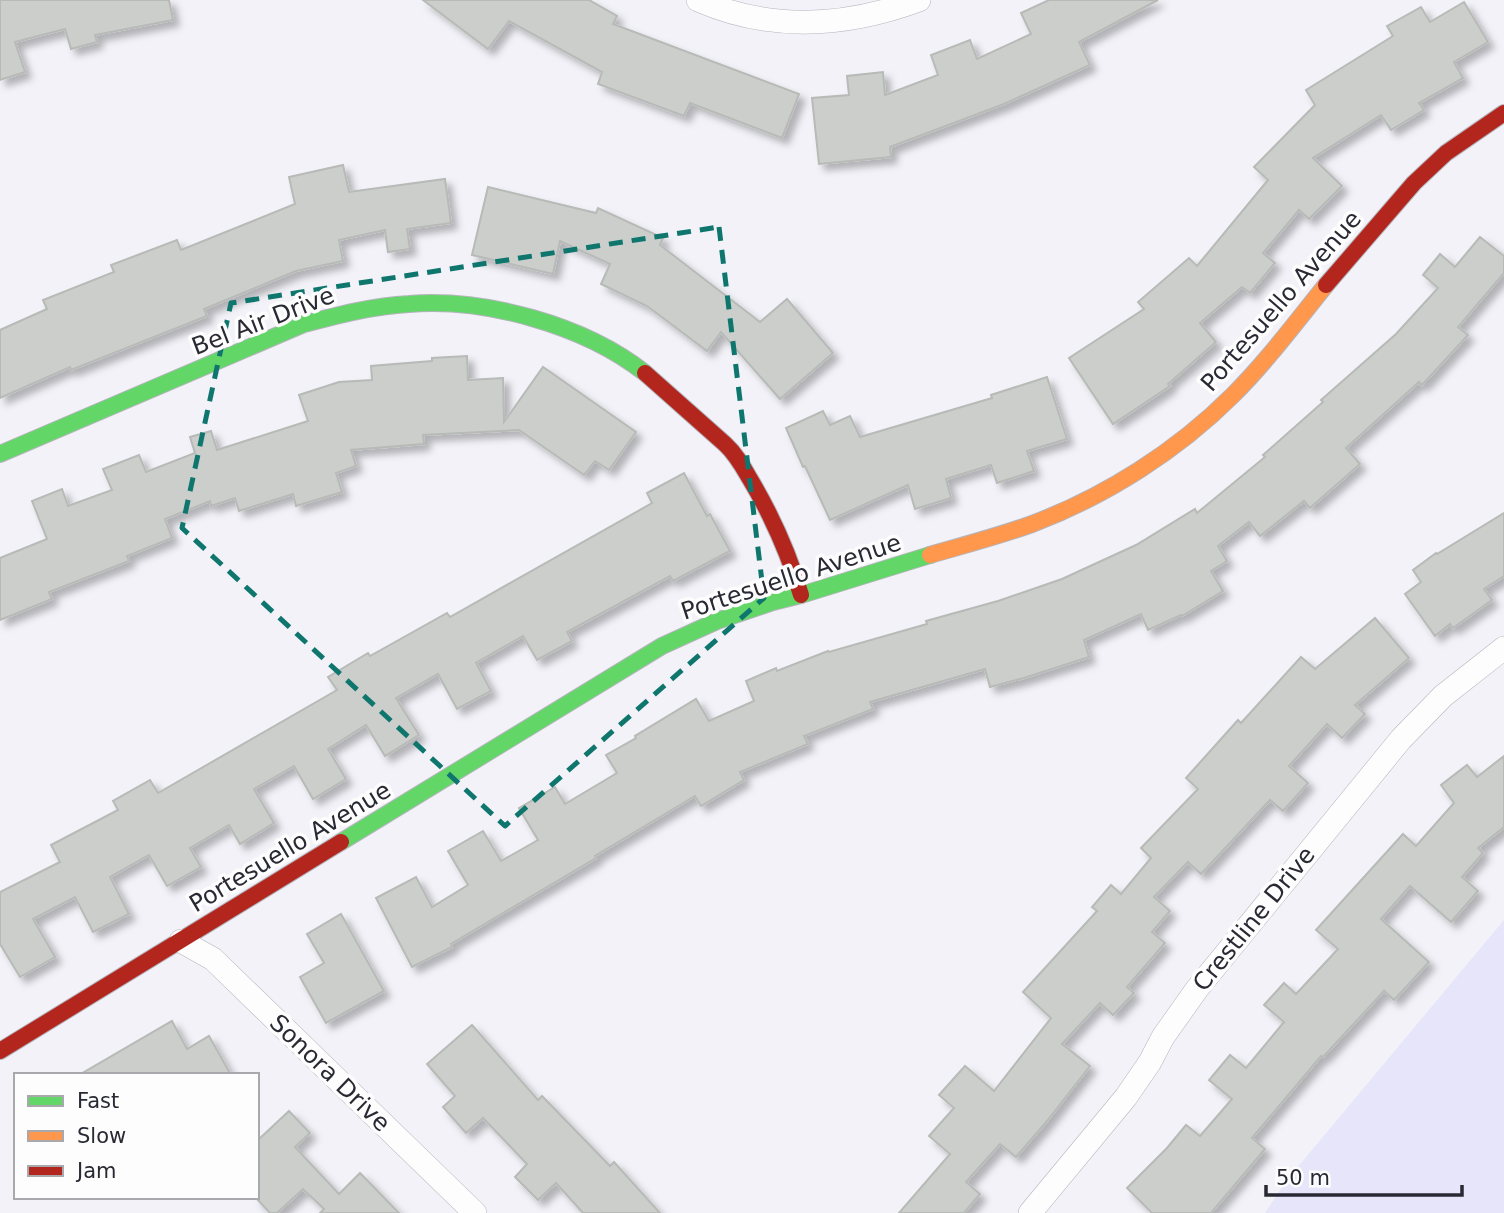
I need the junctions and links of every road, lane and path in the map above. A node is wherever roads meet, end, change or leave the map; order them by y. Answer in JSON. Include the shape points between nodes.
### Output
{"nodes":[{"id":1,"x":698,"y":0,"type":"edge"},
{"id":2,"x":919,"y":0,"type":"edge"},
{"id":3,"x":1504,"y":113,"type":"edge"},
{"id":4,"x":0,"y":454,"type":"edge"},
{"id":5,"x":801,"y":596,"type":"junction"},
{"id":6,"x":1504,"y":648,"type":"edge"},
{"id":7,"x":181,"y":941,"type":"junction"},
{"id":8,"x":0,"y":1051,"type":"edge"},
{"id":9,"x":475,"y":1213,"type":"edge"},
{"id":10,"x":1030,"y":1213,"type":"edge"}],
"edges":[{"from":1,"to":2,"type":"street","via":[[745,15],[788,22],[832,22]]},
{"from":3,"to":5,"type":"street","name":"Portesuello Avenue","via":[[1446,153],[1414,183],[1232,396],[1139,470],[1032,524]]},
{"from":4,"to":5,"type":"street","name":"Bel Air Drive","via":[[304,324],[355,310],[406,304],[496,310],[547,323],[629,363],[733,452],[773,524]]},
{"from":5,"to":7,"type":"street","name":"Portesuello Avenue","via":[[717,621],[662,646]]},
{"from":6,"to":10,"type":"street","name":"Crestline Drive","via":[[1443,696],[1401,739],[1197,989],[1126,1097]]},
{"from":7,"to":8,"type":"street","name":"Portesuello Avenue"},
{"from":7,"to":9,"type":"street","name":"Sonora Drive","via":[[214,959]]}]}
